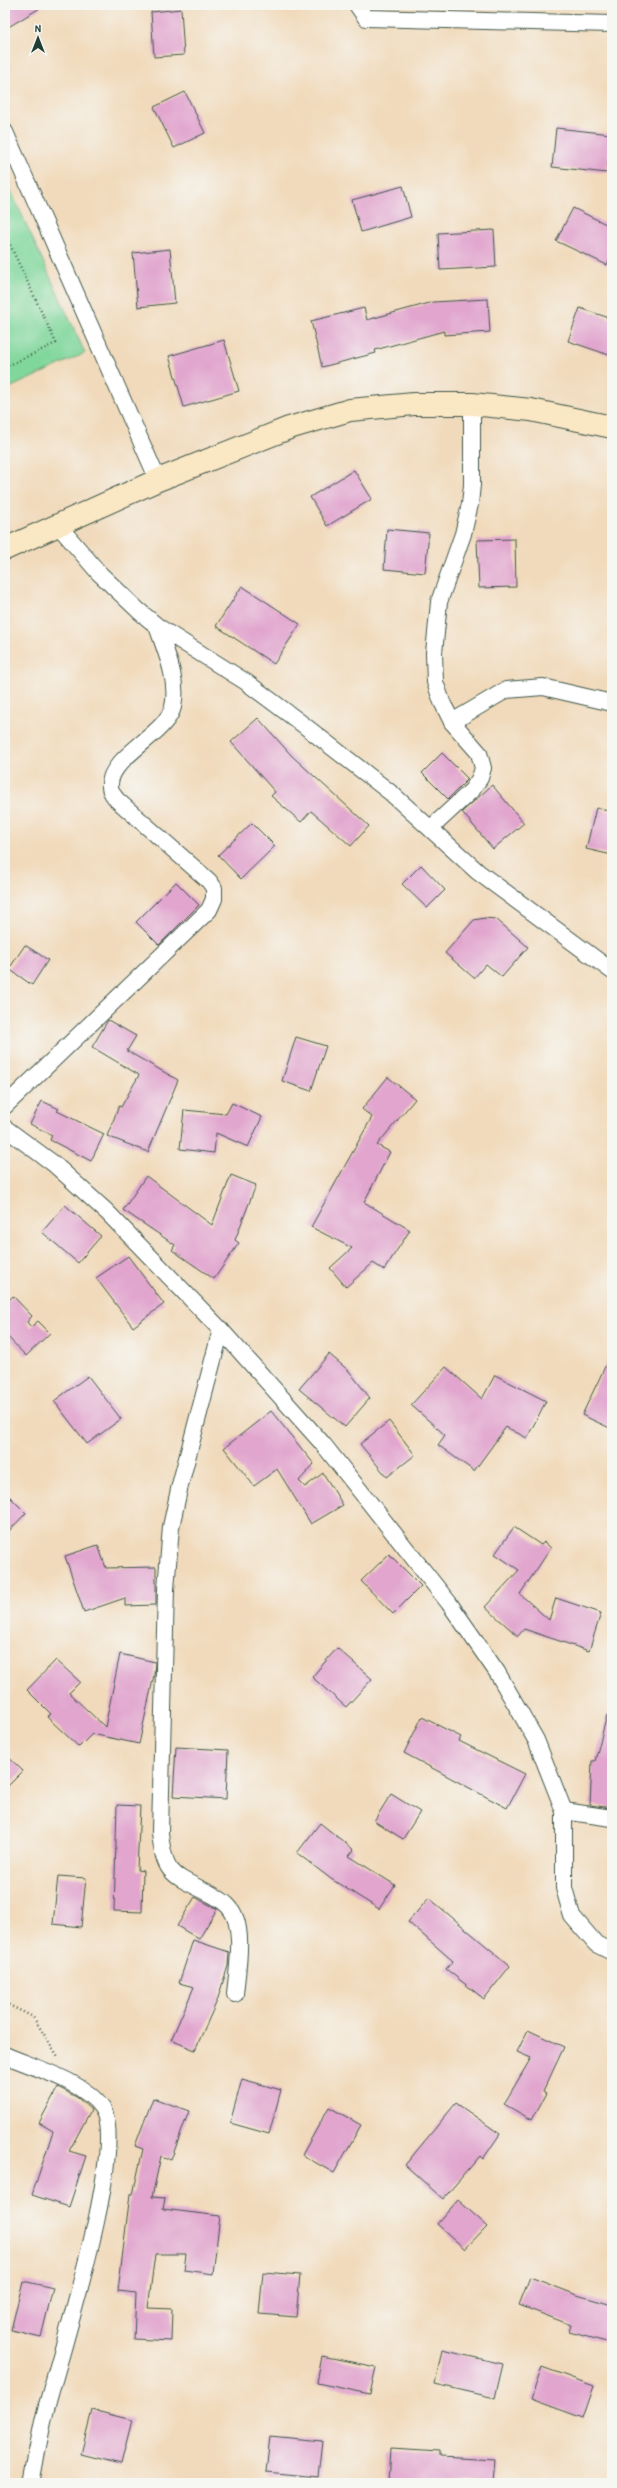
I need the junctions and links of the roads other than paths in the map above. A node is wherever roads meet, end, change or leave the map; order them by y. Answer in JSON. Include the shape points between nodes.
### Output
{"nodes":[{"id":1,"x":357,"y":5,"type":"edge"},
{"id":2,"x":612,"y":24,"type":"edge"},
{"id":3,"x":5,"y":132,"type":"edge"},
{"id":4,"x":472,"y":404,"type":"junction"},
{"id":5,"x":612,"y":425,"type":"edge"},
{"id":6,"x":158,"y":480,"type":"junction"},
{"id":7,"x":57,"y":524,"type":"junction"},
{"id":8,"x":5,"y":549,"type":"edge"},
{"id":9,"x":157,"y":626,"type":"junction"},
{"id":10,"x":612,"y":703,"type":"edge"},
{"id":11,"x":452,"y":722,"type":"junction"},
{"id":12,"x":431,"y":828,"type":"junction"},
{"id":13,"x":612,"y":971,"type":"edge"},
{"id":14,"x":5,"y":1106,"type":"edge"},
{"id":15,"x":5,"y":1128,"type":"edge"},
{"id":16,"x":221,"y":1330,"type":"junction"},
{"id":17,"x":564,"y":1811,"type":"junction"},
{"id":18,"x":612,"y":1818,"type":"edge"},
{"id":19,"x":612,"y":1952,"type":"edge"},
{"id":20,"x":235,"y":1994,"type":"dead end"},
{"id":21,"x":5,"y":2055,"type":"edge"},
{"id":22,"x":31,"y":2483,"type":"edge"}],
"edges":[{"from":1,"to":2,"type":"street","via":[[366,18]]},
{"from":3,"to":6,"type":"street"},
{"from":4,"to":5,"type":"main road","via":[[531,410]]},
{"from":4,"to":6,"type":"main road","via":[[414,404],[350,410],[289,428]]},
{"from":4,"to":11,"type":"street","via":[[470,504],[463,534],[438,602],[436,626],[436,682]]},
{"from":6,"to":7,"type":"main road"},
{"from":7,"to":8,"type":"main road"},
{"from":7,"to":9,"type":"street","via":[[100,573]]},
{"from":9,"to":12,"type":"street","via":[[246,682],[390,793]]},
{"from":9,"to":14,"type":"street","via":[[172,676],[172,708],[163,723],[116,769],[110,780],[110,789],[117,800],[208,881],[214,888],[214,899],[209,910],[176,944]]},
{"from":10,"to":11,"type":"street","via":[[543,687],[506,690]]},
{"from":11,"to":12,"type":"street","via":[[479,753],[483,768],[472,790]]},
{"from":12,"to":13,"type":"street","via":[[478,872]]},
{"from":15,"to":16,"type":"street","via":[[54,1164],[107,1212]]},
{"from":16,"to":17,"type":"street","via":[[323,1444],[449,1603],[497,1672],[532,1733]]},
{"from":16,"to":20,"type":"street","via":[[171,1527],[166,1589],[160,1832],[162,1856],[168,1868],[180,1878],[230,1907],[240,1944]]},
{"from":17,"to":18,"type":"street"},
{"from":17,"to":19,"type":"street","via":[[564,1888],[572,1916],[596,1944]]},
{"from":21,"to":22,"type":"street","via":[[77,2086],[92,2096],[103,2109],[107,2126],[103,2184],[96,2225],[46,2409]]}]}
